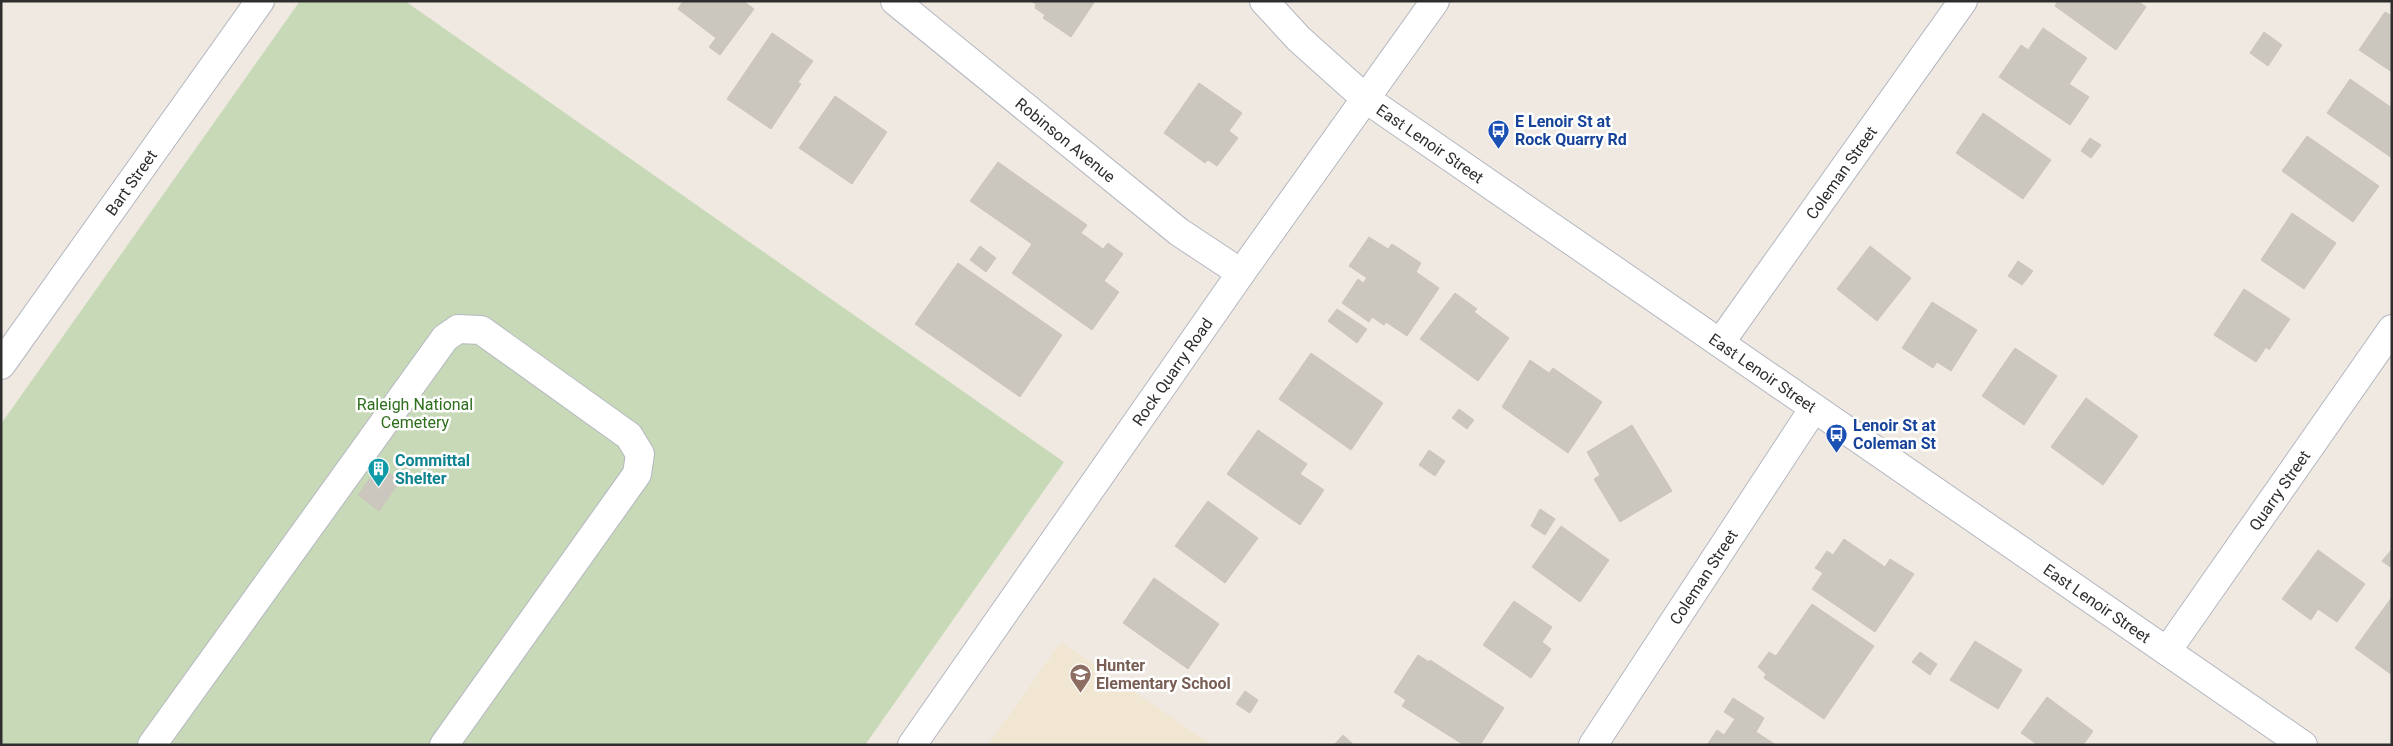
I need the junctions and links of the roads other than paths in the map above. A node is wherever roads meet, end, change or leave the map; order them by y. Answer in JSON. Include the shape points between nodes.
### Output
{"nodes":[{"id":1,"x":260,"y":1,"type":"edge"},
{"id":2,"x":895,"y":1,"type":"edge"},
{"id":3,"x":1264,"y":1,"type":"edge"},
{"id":4,"x":1436,"y":1,"type":"edge"},
{"id":5,"x":1962,"y":1,"type":"edge"},
{"id":6,"x":1366,"y":100,"type":"junction"},
{"id":7,"x":1240,"y":273,"type":"junction"},
{"id":8,"x":2392,"y":329,"type":"edge"},
{"id":9,"x":1720,"y":343,"type":"junction"},
{"id":10,"x":1,"y":365,"type":"edge"},
{"id":11,"x":1814,"y":408,"type":"junction"},
{"id":12,"x":2167,"y":651,"type":"junction"},
{"id":13,"x":152,"y":745,"type":"edge"},
{"id":14,"x":444,"y":745,"type":"edge"},
{"id":15,"x":912,"y":745,"type":"edge"},
{"id":16,"x":1593,"y":745,"type":"edge"},
{"id":17,"x":2303,"y":745,"type":"edge"}],
"edges":[{"from":1,"to":10,"type":"street","name":"Bart Street"},
{"from":2,"to":7,"type":"street","name":"Robinson Avenue","via":[[1179,232]]},
{"from":3,"to":6,"type":"street","name":"East Lenoir Street","via":[[1298,39]]},
{"from":4,"to":6,"type":"street","name":"Rock Quarry Road"},
{"from":5,"to":9,"type":"street","name":"Coleman Street"},
{"from":6,"to":7,"type":"street","name":"Rock Quarry Road"},
{"from":6,"to":9,"type":"street","name":"East Lenoir Street"},
{"from":7,"to":15,"type":"street","name":"Rock Quarry Road"},
{"from":8,"to":12,"type":"street","name":"Quarry Street"},
{"from":9,"to":11,"type":"street","name":"East Lenoir Street"},
{"from":11,"to":12,"type":"street","name":"East Lenoir Street"},
{"from":11,"to":16,"type":"street","name":"Coleman Street"},
{"from":12,"to":17,"type":"street","name":"East Lenoir Street"},
{"from":13,"to":14,"type":"street","via":[[445,338],[458,330],[481,330],[629,436],[640,454],[637,474]]}]}
